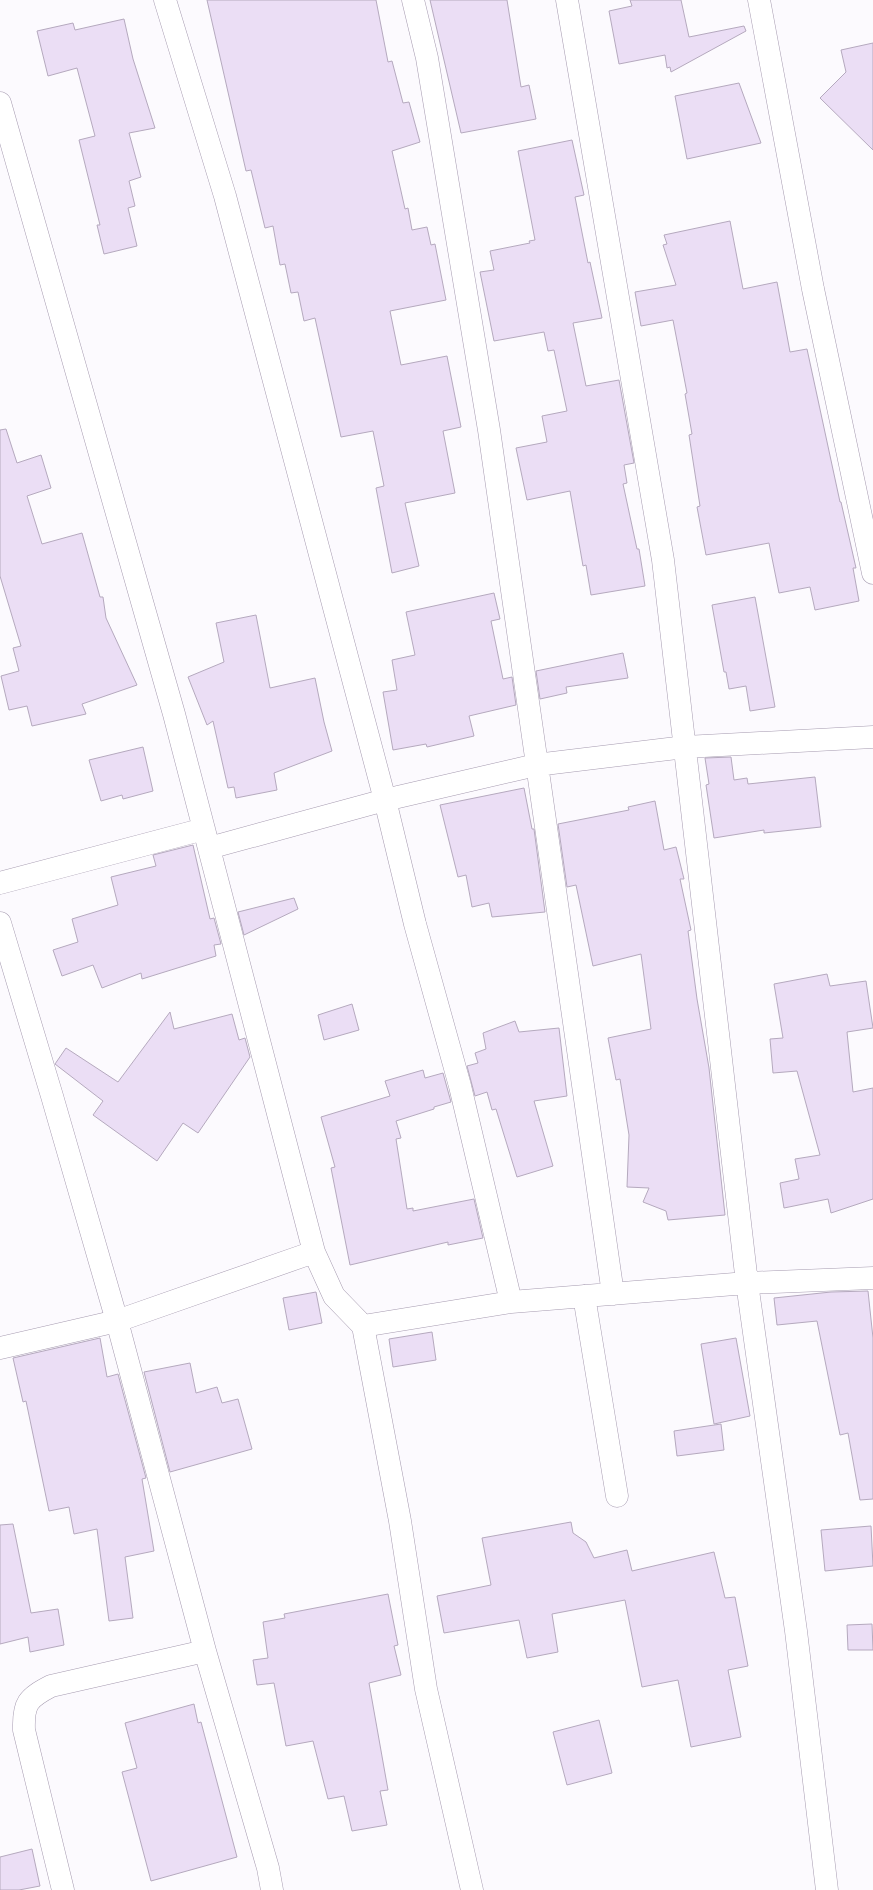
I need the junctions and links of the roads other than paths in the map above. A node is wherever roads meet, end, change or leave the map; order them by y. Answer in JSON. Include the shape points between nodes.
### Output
{"nodes":[{"id":1,"x":165,"y":0,"type":"edge"},
{"id":2,"x":413,"y":0,"type":"edge"},
{"id":3,"x":567,"y":0,"type":"edge"},
{"id":4,"x":758,"y":0,"type":"edge"},
{"id":5,"x":0,"y":103,"type":"edge"},
{"id":6,"x":873,"y":573,"type":"edge"},
{"id":7,"x":873,"y":737,"type":"edge"},
{"id":8,"x":685,"y":747,"type":"junction"},
{"id":9,"x":536,"y":766,"type":"junction"},
{"id":10,"x":385,"y":800,"type":"junction"},
{"id":11,"x":206,"y":839,"type":"junction"},
{"id":12,"x":0,"y":883,"type":"edge"},
{"id":13,"x":0,"y":923,"type":"edge"},
{"id":14,"x":314,"y":1252,"type":"junction"},
{"id":15,"x":873,"y":1278,"type":"edge"},
{"id":16,"x":747,"y":1283,"type":"junction"},
{"id":17,"x":613,"y":1294,"type":"junction"},
{"id":18,"x":584,"y":1296,"type":"junction"},
{"id":19,"x":511,"y":1302,"type":"junction"},
{"id":20,"x":117,"y":1321,"type":"junction"},
{"id":21,"x":363,"y":1326,"type":"junction"},
{"id":22,"x":0,"y":1348,"type":"edge"},
{"id":23,"x":617,"y":1496,"type":"dead end"},
{"id":24,"x":205,"y":1651,"type":"junction"},
{"id":25,"x":63,"y":1890,"type":"edge"},
{"id":26,"x":272,"y":1890,"type":"edge"},
{"id":27,"x":472,"y":1890,"type":"edge"},
{"id":28,"x":827,"y":1890,"type":"edge"}],
"edges":[{"from":1,"to":10,"type":"street","via":[[227,204]]},
{"from":2,"to":9,"type":"street","via":[[427,58],[489,430]]},
{"from":3,"to":8,"type":"street","via":[[663,560]]},
{"from":4,"to":6,"type":"street","via":[[813,289]]},
{"from":5,"to":11,"type":"street","via":[[174,714]]},
{"from":7,"to":8,"type":"street"},
{"from":8,"to":9,"type":"street"},
{"from":8,"to":16,"type":"street"},
{"from":9,"to":10,"type":"street"},
{"from":9,"to":17,"type":"street"},
{"from":10,"to":11,"type":"street"},
{"from":10,"to":19,"type":"street","via":[[415,924],[460,1086]]},
{"from":11,"to":12,"type":"street"},
{"from":11,"to":14,"type":"street"},
{"from":13,"to":20,"type":"street"},
{"from":14,"to":20,"type":"street"},
{"from":14,"to":21,"type":"street","via":[[334,1296]]},
{"from":15,"to":16,"type":"street"},
{"from":16,"to":17,"type":"street"},
{"from":16,"to":28,"type":"street","via":[[796,1631]]},
{"from":17,"to":18,"type":"street"},
{"from":18,"to":19,"type":"street"},
{"from":18,"to":23,"type":"street"},
{"from":19,"to":21,"type":"street"},
{"from":20,"to":22,"type":"street"},
{"from":20,"to":24,"type":"street"},
{"from":21,"to":27,"type":"street","via":[[400,1521],[426,1690]]},
{"from":24,"to":25,"type":"street","via":[[51,1686],[32,1696],[24,1713],[24,1730]]},
{"from":24,"to":26,"type":"street","via":[[268,1868]]}]}
